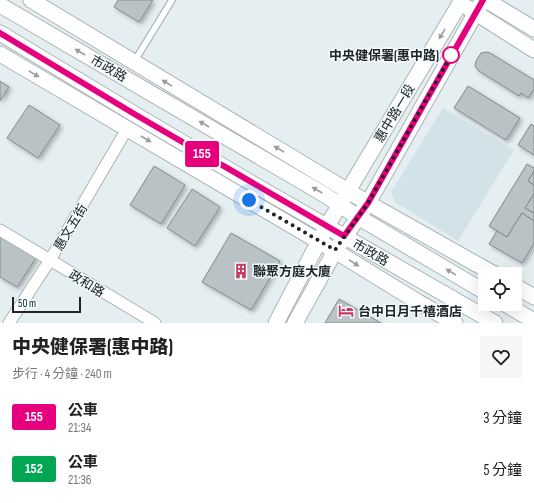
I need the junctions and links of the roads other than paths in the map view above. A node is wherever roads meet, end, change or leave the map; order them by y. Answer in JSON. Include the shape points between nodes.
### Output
{"nodes":[{"id":1,"x":31,"y":0,"type":"edge"},
{"id":2,"x":172,"y":0,"type":"edge"},
{"id":3,"x":486,"y":0,"type":"edge"},
{"id":4,"x":459,"y":1,"type":"edge"},
{"id":5,"x":0,"y":5,"type":"edge"},
{"id":6,"x":479,"y":6,"type":"edge"},
{"id":7,"x":534,"y":29,"type":"edge"},
{"id":8,"x":0,"y":33,"type":"edge"},
{"id":9,"x":534,"y":50,"type":"edge"},
{"id":10,"x":0,"y":54,"type":"edge"},
{"id":11,"x":134,"y":62,"type":"junction"},
{"id":12,"x":127,"y":129,"type":"junction"},
{"id":13,"x":348,"y":190,"type":"junction"},
{"id":14,"x":368,"y":203,"type":"junction"},
{"id":15,"x":340,"y":205,"type":"junction"},
{"id":16,"x":358,"y":217,"type":"junction"},
{"id":17,"x":327,"y":226,"type":"junction"},
{"id":18,"x":0,"y":230,"type":"edge"},
{"id":19,"x":344,"y":236,"type":"junction"},
{"id":20,"x":319,"y":242,"type":"junction"},
{"id":21,"x":335,"y":250,"type":"junction"},
{"id":22,"x":50,"y":260,"type":"junction"},
{"id":23,"x":482,"y":267,"type":"edge"},
{"id":24,"x":478,"y":288,"type":"edge"},
{"id":25,"x":522,"y":288,"type":"edge"},
{"id":26,"x":532,"y":292,"type":"edge"},
{"id":27,"x":517,"y":311,"type":"edge"},
{"id":28,"x":534,"y":321,"type":"edge"},
{"id":29,"x":9,"y":323,"type":"edge"},
{"id":30,"x":153,"y":323,"type":"edge"},
{"id":31,"x":276,"y":323,"type":"edge"},
{"id":32,"x":295,"y":323,"type":"edge"},
{"id":33,"x":455,"y":323,"type":"edge"},
{"id":34,"x":495,"y":323,"type":"edge"}],
"edges":[{"from":1,"to":11,"type":"street","name":"市政路"},
{"from":2,"to":11,"type":"lane"},
{"from":3,"to":7,"type":"street"},
{"from":4,"to":6,"type":"street"},
{"from":4,"to":13,"type":"street","name":"惠中路一段","one_way":true},
{"from":15,"to":5,"type":"street","name":"市政路","one_way":true},
{"from":6,"to":9,"type":"street"},
{"from":6,"to":14,"type":"street","name":"惠中路一段"},
{"from":8,"to":17,"type":"street","name":"市政路"},
{"from":10,"to":12,"type":"street","name":"市政路","one_way":true},
{"from":13,"to":11,"type":"street","name":"市政路","one_way":true},
{"from":12,"to":20,"type":"street","name":"市政路","one_way":true},
{"from":12,"to":22,"type":"street","name":"惠文五街"},
{"from":13,"to":14,"type":"street","name":"市政路"},
{"from":13,"to":15,"type":"street","name":"惠中路一段"},
{"from":14,"to":16,"type":"street","name":"惠中路一段"},
{"from":14,"to":23,"type":"street","name":"市政路"},
{"from":15,"to":16,"type":"street","name":"市政路"},
{"from":15,"to":17,"type":"street","name":"惠中路一段"},
{"from":16,"to":19,"type":"street","name":"惠中路一段"},
{"from":24,"to":16,"type":"street","name":"市政路","one_way":true},
{"from":17,"to":19,"type":"street","name":"市政路"},
{"from":17,"to":20,"type":"street","name":"惠中路一段"},
{"from":18,"to":22,"type":"street","name":"政和路"},
{"from":19,"to":21,"type":"street","name":"惠中路一段"},
{"from":19,"to":34,"type":"street","name":"市政路"},
{"from":20,"to":21,"type":"street","name":"市政路"},
{"from":20,"to":31,"type":"street","name":"惠中路一段"},
{"from":21,"to":32,"type":"street","name":"惠中路一段"},
{"from":21,"to":33,"type":"street","name":"市政路","one_way":true},
{"from":22,"to":29,"type":"street","name":"惠文五街"},
{"from":22,"to":30,"type":"street","name":"政和路"},
{"from":25,"to":26,"type":"street"},
{"from":27,"to":28,"type":"street"}]}
